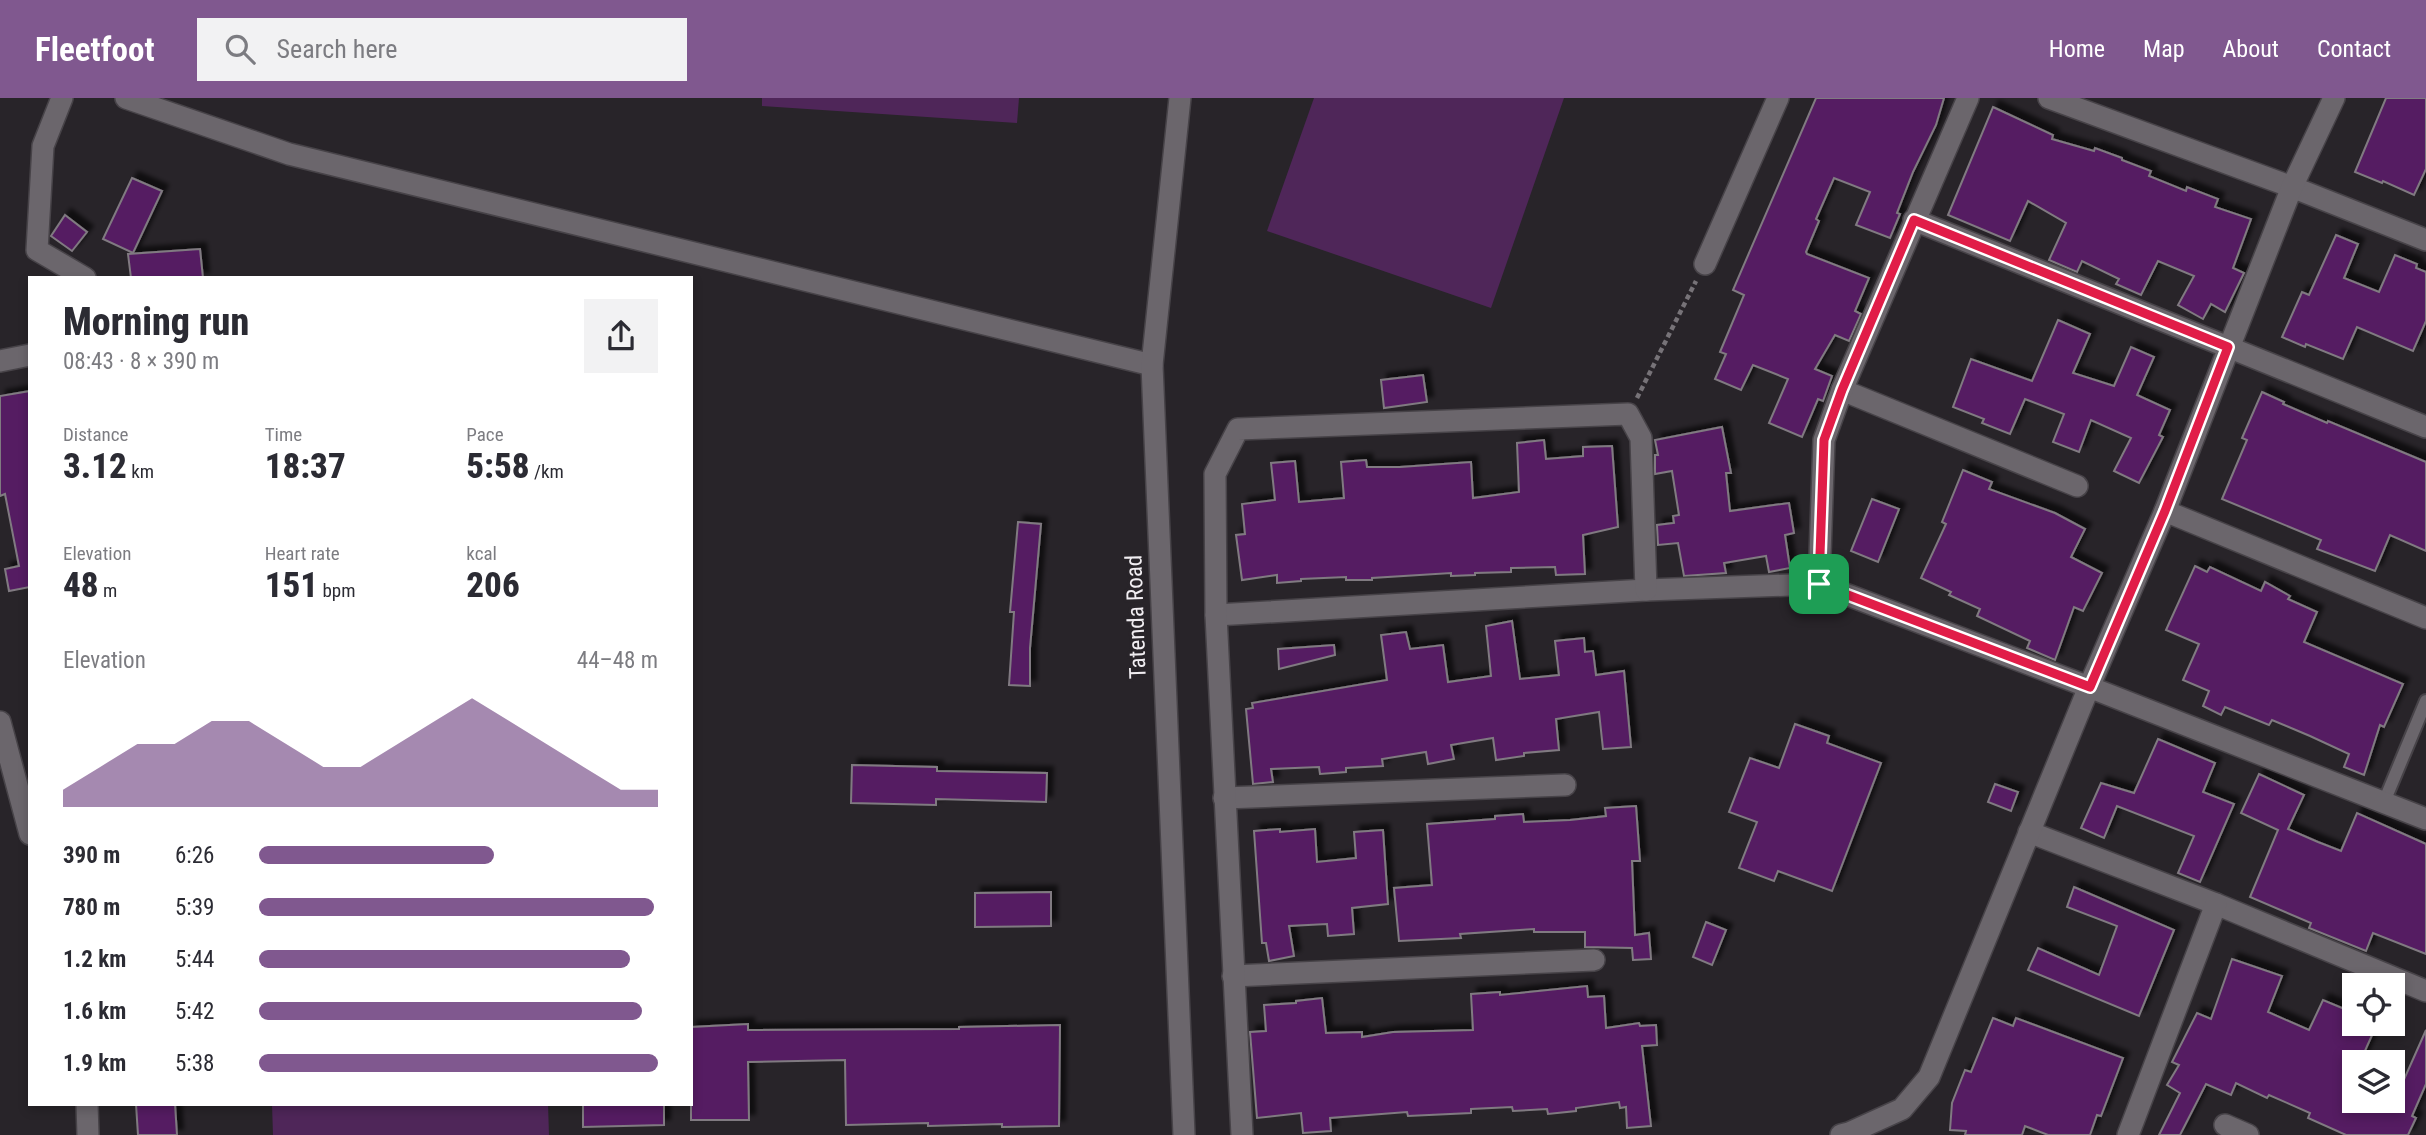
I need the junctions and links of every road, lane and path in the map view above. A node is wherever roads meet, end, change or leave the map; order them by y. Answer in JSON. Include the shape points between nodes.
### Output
{"nodes":[{"id":1,"x":62,"y":98,"type":"edge"},
{"id":2,"x":126,"y":98,"type":"edge"},
{"id":3,"x":1180,"y":98,"type":"edge"},
{"id":4,"x":1778,"y":98,"type":"edge"},
{"id":5,"x":1968,"y":98,"type":"edge"},
{"id":6,"x":2049,"y":98,"type":"edge"},
{"id":7,"x":2334,"y":98,"type":"edge"},
{"id":8,"x":2292,"y":187,"type":"junction"},
{"id":9,"x":1914,"y":220,"type":"junction"},
{"id":10,"x":2426,"y":240,"type":"edge"},
{"id":11,"x":1705,"y":264,"type":"joint"},
{"id":12,"x":82,"y":276,"type":"edge"},
{"id":13,"x":2228,"y":347,"type":"junction"},
{"id":14,"x":28,"y":355,"type":"edge"},
{"id":15,"x":0,"y":361,"type":"edge"},
{"id":16,"x":1152,"y":365,"type":"junction"},
{"id":17,"x":1842,"y":390,"type":"junction"},
{"id":18,"x":1628,"y":414,"type":"junction"},
{"id":19,"x":2426,"y":427,"type":"edge"},
{"id":20,"x":2077,"y":486,"type":"dead end"},
{"id":21,"x":2165,"y":511,"type":"junction"},
{"id":22,"x":1819,"y":584,"type":"junction"},
{"id":23,"x":1646,"y":590,"type":"junction"},
{"id":24,"x":1216,"y":615,"type":"junction"},
{"id":25,"x":2426,"y":618,"type":"edge"},
{"id":26,"x":2090,"y":687,"type":"junction"},
{"id":27,"x":2426,"y":701,"type":"edge"},
{"id":28,"x":0,"y":722,"type":"edge"},
{"id":29,"x":1565,"y":785,"type":"dead end"},
{"id":30,"x":1224,"y":798,"type":"junction"},
{"id":31,"x":2384,"y":802,"type":"junction"},
{"id":32,"x":2426,"y":819,"type":"edge"},
{"id":33,"x":28,"y":827,"type":"edge"},
{"id":34,"x":2029,"y":832,"type":"junction"},
{"id":35,"x":2217,"y":904,"type":"junction"},
{"id":36,"x":1594,"y":960,"type":"dead end"},
{"id":37,"x":1233,"y":976,"type":"junction"},
{"id":38,"x":2426,"y":991,"type":"edge"},
{"id":39,"x":87,"y":1106,"type":"edge"},
{"id":40,"x":2225,"y":1125,"type":"dead end"},
{"id":41,"x":88,"y":1135,"type":"edge"},
{"id":42,"x":1184,"y":1135,"type":"edge"},
{"id":43,"x":1242,"y":1135,"type":"edge"},
{"id":44,"x":1841,"y":1135,"type":"edge"},
{"id":45,"x":2128,"y":1135,"type":"edge"},
{"id":46,"x":2248,"y":1135,"type":"edge"}],
"edges":[{"from":1,"to":12,"type":"street","via":[[43,146],[37,250]]},
{"from":2,"to":16,"type":"street","via":[[289,154]]},
{"from":3,"to":16,"type":"street","name":"Tatenda Road"},
{"from":4,"to":11,"type":"street"},
{"from":5,"to":9,"type":"street"},
{"from":6,"to":8,"type":"street"},
{"from":7,"to":8,"type":"street"},
{"from":8,"to":10,"type":"street"},
{"from":8,"to":13,"type":"street"},
{"from":9,"to":13,"type":"street"},
{"from":9,"to":17,"type":"street"},
{"from":11,"to":18,"type":"path"},
{"from":13,"to":19,"type":"street"},
{"from":13,"to":21,"type":"street"},
{"from":14,"to":15,"type":"street"},
{"from":16,"to":42,"type":"street","name":"Tatenda Road"},
{"from":17,"to":20,"type":"street"},
{"from":17,"to":22,"type":"street","via":[[1824,440]]},
{"from":18,"to":23,"type":"street","via":[[1641,438]]},
{"from":18,"to":24,"type":"street","via":[[1238,429],[1216,474]]},
{"from":21,"to":25,"type":"street"},
{"from":21,"to":26,"type":"street"},
{"from":22,"to":23,"type":"street"},
{"from":22,"to":26,"type":"street"},
{"from":23,"to":24,"type":"street"},
{"from":24,"to":30,"type":"street"},
{"from":26,"to":31,"type":"street"},
{"from":26,"to":34,"type":"street"},
{"from":27,"to":31,"type":"lane"},
{"from":28,"to":33,"type":"street"},
{"from":29,"to":30,"type":"street"},
{"from":30,"to":37,"type":"street"},
{"from":31,"to":32,"type":"street"},
{"from":34,"to":35,"type":"street"},
{"from":34,"to":44,"type":"street","via":[[1929,1077],[1902,1109]]},
{"from":35,"to":38,"type":"street"},
{"from":35,"to":45,"type":"street"},
{"from":36,"to":37,"type":"street"},
{"from":37,"to":43,"type":"street"},
{"from":39,"to":41,"type":"street"},
{"from":40,"to":46,"type":"street"}]}
